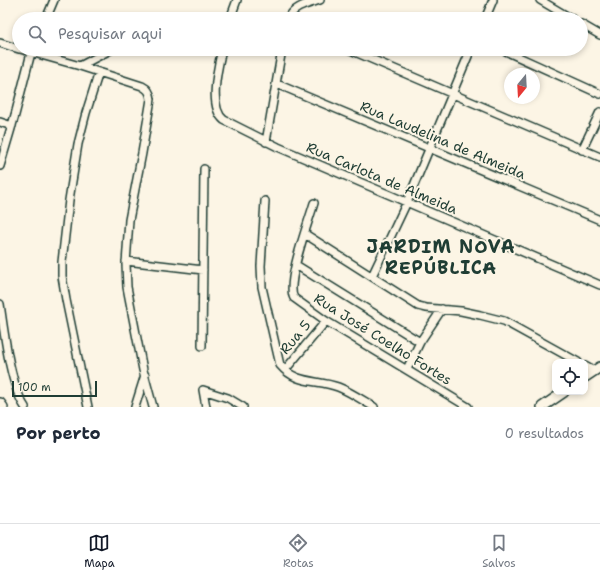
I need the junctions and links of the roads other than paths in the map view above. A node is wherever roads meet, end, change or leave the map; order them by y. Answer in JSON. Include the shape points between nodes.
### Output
{"nodes":[{"id":1,"x":54,"y":0,"type":"edge"},
{"id":2,"x":237,"y":0,"type":"edge"},
{"id":3,"x":320,"y":0,"type":"edge"},
{"id":4,"x":493,"y":0,"type":"edge"},
{"id":5,"x":540,"y":0,"type":"edge"},
{"id":6,"x":49,"y":12,"type":"edge"},
{"id":7,"x":233,"y":12,"type":"edge"},
{"id":8,"x":293,"y":12,"type":"edge"},
{"id":9,"x":488,"y":12,"type":"edge"},
{"id":10,"x":560,"y":12,"type":"edge"},
{"id":11,"x":588,"y":28,"type":"edge"},
{"id":12,"x":600,"y":35,"type":"edge"},
{"id":13,"x":0,"y":43,"type":"edge"},
{"id":14,"x":12,"y":47,"type":"edge"},
{"id":15,"x":30,"y":56,"type":"edge"},
{"id":16,"x":49,"y":56,"type":"edge"},
{"id":17,"x":99,"y":56,"type":"edge"},
{"id":18,"x":221,"y":56,"type":"edge"},
{"id":19,"x":281,"y":56,"type":"edge"},
{"id":20,"x":365,"y":56,"type":"edge"},
{"id":21,"x":468,"y":56,"type":"edge"},
{"id":22,"x":516,"y":56,"type":"edge"},
{"id":23,"x":80,"y":66,"type":"junction"},
{"id":24,"x":99,"y":72,"type":"junction"},
{"id":25,"x":277,"y":84,"type":"junction"},
{"id":26,"x":453,"y":93,"type":"junction"},
{"id":27,"x":600,"y":94,"type":"edge"},
{"id":28,"x":600,"y":112,"type":"edge"},
{"id":29,"x":0,"y":122,"type":"edge"},
{"id":30,"x":12,"y":126,"type":"junction"},
{"id":31,"x":266,"y":142,"type":"junction"},
{"id":32,"x":430,"y":149,"type":"junction"},
{"id":33,"x":582,"y":150,"type":"junction"},
{"id":34,"x":600,"y":157,"type":"edge"},
{"id":35,"x":0,"y":166,"type":"edge"},
{"id":36,"x":204,"y":169,"type":"dead end"},
{"id":37,"x":265,"y":201,"type":"dead end"},
{"id":38,"x":407,"y":202,"type":"junction"},
{"id":39,"x":314,"y":203,"type":"dead end"},
{"id":40,"x":600,"y":220,"type":"edge"},
{"id":41,"x":305,"y":234,"type":"junction"},
{"id":42,"x":126,"y":261,"type":"junction"},
{"id":43,"x":296,"y":265,"type":"junction"},
{"id":44,"x":203,"y":270,"type":"junction"},
{"id":45,"x":372,"y":276,"type":"junction"},
{"id":46,"x":600,"y":285,"type":"edge"},
{"id":47,"x":0,"y":305,"type":"edge"},
{"id":48,"x":442,"y":309,"type":"junction"},
{"id":49,"x":326,"y":321,"type":"junction"},
{"id":50,"x":420,"y":342,"type":"junction"},
{"id":51,"x":202,"y":346,"type":"dead end"},
{"id":52,"x":573,"y":359,"type":"edge"},
{"id":53,"x":407,"y":369,"type":"junction"},
{"id":54,"x":597,"y":369,"type":"edge"},
{"id":55,"x":285,"y":370,"type":"junction"},
{"id":56,"x":145,"y":375,"type":"junction"},
{"id":57,"x":588,"y":375,"type":"edge"},
{"id":58,"x":560,"y":395,"type":"edge"},
{"id":59,"x":0,"y":403,"type":"edge"},
{"id":60,"x":3,"y":407,"type":"edge"},
{"id":61,"x":25,"y":407,"type":"edge"},
{"id":62,"x":88,"y":407,"type":"edge"},
{"id":63,"x":135,"y":407,"type":"edge"},
{"id":64,"x":153,"y":407,"type":"edge"},
{"id":65,"x":206,"y":407,"type":"edge"},
{"id":66,"x":243,"y":407,"type":"edge"},
{"id":67,"x":374,"y":407,"type":"edge"},
{"id":68,"x":468,"y":407,"type":"edge"},
{"id":69,"x":542,"y":407,"type":"edge"}],
"edges":[{"from":1,"to":6,"type":"street"},
{"from":2,"to":7,"type":"street"},
{"from":3,"to":8,"type":"street","via":[[301,6]]},
{"from":4,"to":9,"type":"street"},
{"from":5,"to":10,"type":"street"},
{"from":11,"to":12,"type":"street"},
{"from":13,"to":14,"type":"street"},
{"from":15,"to":30,"type":"street"},
{"from":16,"to":23,"type":"street"},
{"from":17,"to":23,"type":"street"},
{"from":18,"to":31,"type":"street","name":"Rua Carlota de Almeida","via":[[216,85],[218,114],[224,120]]},
{"from":19,"to":25,"type":"street"},
{"from":20,"to":26,"type":"street"},
{"from":21,"to":26,"type":"street"},
{"from":22,"to":27,"type":"street"},
{"from":23,"to":24,"type":"street"},
{"from":24,"to":42,"type":"street","via":[[142,86],[150,93],[151,99],[128,220]]},
{"from":24,"to":62,"type":"street","via":[[78,144],[62,262],[66,300]]},
{"from":25,"to":31,"type":"street"},
{"from":25,"to":32,"type":"street","name":"Rua Laudelina de Almeida"},
{"from":26,"to":32,"type":"street"},
{"from":26,"to":33,"type":"street"},
{"from":28,"to":33,"type":"street"},
{"from":29,"to":30,"type":"street"},
{"from":30,"to":35,"type":"street"},
{"from":31,"to":38,"type":"street","name":"Rua Carlota de Almeida"},
{"from":32,"to":38,"type":"street"},
{"from":32,"to":40,"type":"street","name":"Rua Laudelina de Almeida"},
{"from":33,"to":34,"type":"street"},
{"from":36,"to":44,"type":"street"},
{"from":37,"to":55,"type":"street","via":[[262,287],[278,361]]},
{"from":38,"to":45,"type":"street"},
{"from":38,"to":46,"type":"street","name":"Rua Carlota de Almeida"},
{"from":39,"to":41,"type":"street"},
{"from":41,"to":43,"type":"street"},
{"from":41,"to":45,"type":"street"},
{"from":42,"to":44,"type":"street"},
{"from":42,"to":56,"type":"street","via":[[127,287]]},
{"from":43,"to":49,"type":"street","name":"Rua José Coelho Fortes","via":[[292,295]]},
{"from":43,"to":50,"type":"street"},
{"from":44,"to":51,"type":"street"},
{"from":45,"to":48,"type":"street","via":[[418,306]]},
{"from":47,"to":61,"type":"street","via":[[13,376]]},
{"from":48,"to":50,"type":"street"},
{"from":48,"to":52,"type":"street","via":[[480,314],[504,321]]},
{"from":49,"to":53,"type":"street","name":"Rua José Coelho Fortes"},
{"from":49,"to":55,"type":"street","name":"Rua 5"},
{"from":50,"to":53,"type":"street"},
{"from":53,"to":68,"type":"street","name":"Rua José Coelho Fortes"},
{"from":54,"to":57,"type":"street"},
{"from":55,"to":67,"type":"street","via":[[304,381],[337,387]]},
{"from":56,"to":63,"type":"street"},
{"from":56,"to":64,"type":"street"},
{"from":58,"to":69,"type":"street"},
{"from":59,"to":60,"type":"street"},
{"from":65,"to":66,"type":"street","via":[[203,390],[228,398]]}]}
